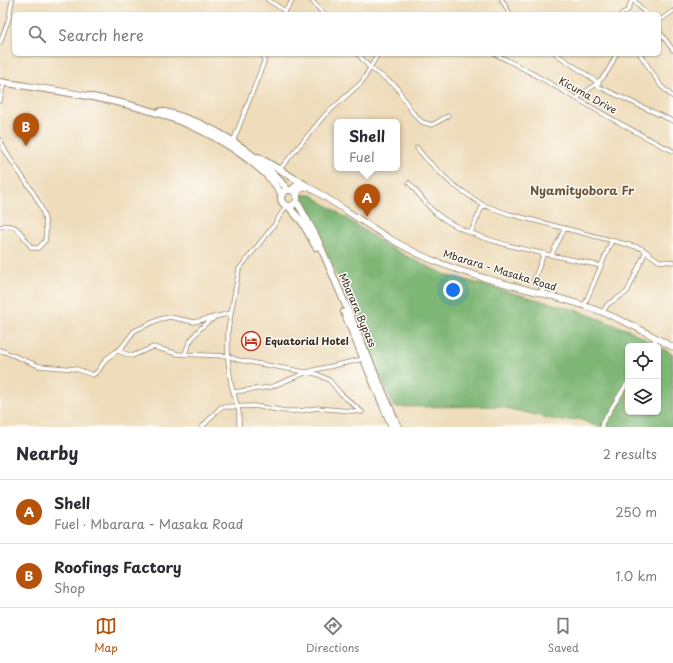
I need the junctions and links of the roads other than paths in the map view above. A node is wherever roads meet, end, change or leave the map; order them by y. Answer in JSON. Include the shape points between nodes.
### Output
{"nodes":[{"id":1,"x":12,"y":0,"type":"edge"},
{"id":2,"x":268,"y":0,"type":"edge"},
{"id":3,"x":293,"y":0,"type":"edge"},
{"id":4,"x":311,"y":0,"type":"edge"},
{"id":5,"x":502,"y":0,"type":"edge"},
{"id":6,"x":633,"y":0,"type":"edge"},
{"id":7,"x":673,"y":11,"type":"edge"},
{"id":8,"x":284,"y":12,"type":"edge"},
{"id":9,"x":322,"y":12,"type":"edge"},
{"id":10,"x":509,"y":12,"type":"edge"},
{"id":11,"x":625,"y":12,"type":"edge"},
{"id":12,"x":644,"y":12,"type":"edge"},
{"id":13,"x":661,"y":19,"type":"edge"},
{"id":14,"x":661,"y":34,"type":"edge"},
{"id":15,"x":0,"y":43,"type":"edge"},
{"id":16,"x":673,"y":50,"type":"edge"},
{"id":17,"x":264,"y":56,"type":"edge"},
{"id":18,"x":360,"y":56,"type":"edge"},
{"id":19,"x":377,"y":56,"type":"edge"},
{"id":20,"x":499,"y":56,"type":"edge"},
{"id":21,"x":559,"y":56,"type":"edge"},
{"id":22,"x":615,"y":56,"type":"edge"},
{"id":23,"x":641,"y":56,"type":"edge"},
{"id":24,"x":370,"y":68,"type":"junction"},
{"id":25,"x":1,"y":81,"type":"edge"},
{"id":26,"x":597,"y":84,"type":"junction"},
{"id":27,"x":673,"y":97,"type":"edge"},
{"id":28,"x":577,"y":98,"type":"junction"},
{"id":29,"x":0,"y":101,"type":"edge"},
{"id":30,"x":141,"y":108,"type":"junction"},
{"id":31,"x":448,"y":116,"type":"dead end"},
{"id":32,"x":673,"y":121,"type":"edge"},
{"id":33,"x":0,"y":140,"type":"edge"},
{"id":34,"x":233,"y":142,"type":"junction"},
{"id":35,"x":417,"y":148,"type":"dead end"},
{"id":36,"x":673,"y":151,"type":"edge"},
{"id":37,"x":269,"y":166,"type":"junction"},
{"id":38,"x":280,"y":169,"type":"junction"},
{"id":39,"x":409,"y":183,"type":"dead end"},
{"id":40,"x":306,"y":185,"type":"junction"},
{"id":41,"x":290,"y":190,"type":"junction"},
{"id":42,"x":282,"y":195,"type":"junction"},
{"id":43,"x":297,"y":195,"type":"junction"},
{"id":44,"x":297,"y":202,"type":"junction"},
{"id":45,"x":483,"y":204,"type":"junction"},
{"id":46,"x":287,"y":206,"type":"junction"},
{"id":47,"x":0,"y":227,"type":"edge"},
{"id":48,"x":565,"y":228,"type":"junction"},
{"id":49,"x":471,"y":232,"type":"junction"},
{"id":50,"x":612,"y":240,"type":"junction"},
{"id":51,"x":646,"y":251,"type":"junction"},
{"id":52,"x":544,"y":253,"type":"junction"},
{"id":53,"x":552,"y":254,"type":"junction"},
{"id":54,"x":673,"y":262,"type":"edge"},
{"id":55,"x":601,"y":266,"type":"junction"},
{"id":56,"x":542,"y":294,"type":"junction"},
{"id":57,"x":584,"y":306,"type":"junction"},
{"id":58,"x":231,"y":313,"type":"junction"},
{"id":59,"x":602,"y":313,"type":"junction"},
{"id":60,"x":217,"y":316,"type":"junction"},
{"id":61,"x":656,"y":338,"type":"junction"},
{"id":62,"x":653,"y":343,"type":"edge"},
{"id":63,"x":673,"y":347,"type":"edge"},
{"id":64,"x":0,"y":350,"type":"edge"},
{"id":65,"x":118,"y":350,"type":"junction"},
{"id":66,"x":185,"y":354,"type":"junction"},
{"id":67,"x":228,"y":356,"type":"junction"},
{"id":68,"x":363,"y":358,"type":"junction"},
{"id":69,"x":304,"y":373,"type":"junction"},
{"id":70,"x":625,"y":387,"type":"edge"},
{"id":71,"x":234,"y":392,"type":"junction"},
{"id":72,"x":238,"y":408,"type":"junction"},
{"id":73,"x":202,"y":427,"type":"edge"},
{"id":74,"x":238,"y":427,"type":"edge"},
{"id":75,"x":392,"y":427,"type":"edge"},
{"id":76,"x":398,"y":427,"type":"edge"},
{"id":77,"x":602,"y":427,"type":"edge"}],
"edges":[{"from":1,"to":15,"type":"street"},
{"from":2,"to":8,"type":"street"},
{"from":3,"to":8,"type":"street"},
{"from":4,"to":9,"type":"street"},
{"from":5,"to":10,"type":"street"},
{"from":6,"to":11,"type":"street"},
{"from":6,"to":12,"type":"street"},
{"from":7,"to":13,"type":"street"},
{"from":14,"to":16,"type":"street"},
{"from":17,"to":34,"type":"street","via":[[264,62]]},
{"from":18,"to":24,"type":"street"},
{"from":19,"to":24,"type":"street"},
{"from":20,"to":28,"type":"street","name":"Kicuma Drive"},
{"from":21,"to":26,"type":"street"},
{"from":22,"to":26,"type":"street","via":[[609,71]]},
{"from":23,"to":27,"type":"street","via":[[661,86]]},
{"from":24,"to":31,"type":"street","via":[[396,86],[412,112],[422,122],[432,125]]},
{"from":24,"to":38,"type":"street","via":[[362,82],[324,116]]},
{"from":25,"to":29,"type":"street"},
{"from":25,"to":30,"type":"highway","via":[[104,98]]},
{"from":26,"to":28,"type":"street"},
{"from":26,"to":32,"type":"street"},
{"from":28,"to":36,"type":"street","name":"Kicuma Drive"},
{"from":30,"to":34,"type":"highway","via":[[185,118]]},
{"from":30,"to":42,"type":"highway","via":[[179,121],[220,140],[270,178]]},
{"from":33,"to":47,"type":"street","via":[[10,160],[42,207],[45,217],[45,241],[35,249],[15,227]]},
{"from":34,"to":37,"type":"highway"},
{"from":35,"to":45,"type":"street","via":[[452,184]]},
{"from":37,"to":38,"type":"highway"},
{"from":37,"to":41,"type":"highway"},
{"from":38,"to":40,"type":"highway"},
{"from":39,"to":49,"type":"street","via":[[439,215]]},
{"from":40,"to":41,"type":"main road","via":[[298,184]]},
{"from":40,"to":43,"type":"main road"},
{"from":40,"to":56,"type":"main road","name":"Mbarara - Masaka Road","via":[[364,223],[430,259]]},
{"from":41,"to":42,"type":"highway"},
{"from":41,"to":43,"type":"highway"},
{"from":42,"to":46,"type":"highway","via":[[282,202]]},
{"from":43,"to":44,"type":"highway"},
{"from":44,"to":46,"type":"highway"},
{"from":44,"to":76,"type":"highway","name":"Mbarara Bypass","via":[[316,236]]},
{"from":45,"to":48,"type":"street","via":[[509,214]]},
{"from":45,"to":49,"type":"street"},
{"from":46,"to":58,"type":"street","via":[[240,265]]},
{"from":46,"to":68,"type":"highway","name":"Mbarara Bypass","via":[[302,222],[313,240]]},
{"from":48,"to":50,"type":"street"},
{"from":48,"to":53,"type":"street"},
{"from":49,"to":52,"type":"street"},
{"from":50,"to":51,"type":"street"},
{"from":50,"to":55,"type":"street"},
{"from":51,"to":54,"type":"street","via":[[660,261]]},
{"from":51,"to":59,"type":"street","via":[[627,292],[608,304]]},
{"from":52,"to":53,"type":"street"},
{"from":52,"to":56,"type":"street","via":[[534,280],[542,288]]},
{"from":53,"to":55,"type":"street"},
{"from":55,"to":57,"type":"street"},
{"from":56,"to":57,"type":"main road","name":"Mbarara - Masaka Road"},
{"from":57,"to":59,"type":"main road","name":"Mbarara - Masaka Road"},
{"from":58,"to":60,"type":"street"},
{"from":58,"to":67,"type":"street"},
{"from":59,"to":61,"type":"main road","name":"Mbarara - Masaka Road"},
{"from":60,"to":65,"type":"street","via":[[194,322],[170,317],[160,319],[134,332]]},
{"from":60,"to":66,"type":"street","via":[[190,341]]},
{"from":61,"to":62,"type":"street"},
{"from":61,"to":63,"type":"main road","name":"Mbarara - Masaka Road"},
{"from":64,"to":65,"type":"street","via":[[39,366],[76,369],[90,375],[98,371],[106,359]]},
{"from":65,"to":66,"type":"street","via":[[132,356],[153,347]]},
{"from":66,"to":67,"type":"street"},
{"from":67,"to":69,"type":"street"},
{"from":67,"to":71,"type":"street"},
{"from":68,"to":69,"type":"street"},
{"from":68,"to":75,"type":"highway","name":"Mbarara Bypass"},
{"from":69,"to":71,"type":"street","via":[[271,387]]},
{"from":69,"to":72,"type":"street","via":[[317,374],[329,380],[362,412],[317,408],[300,411],[254,406]]},
{"from":70,"to":77,"type":"street"},
{"from":71,"to":72,"type":"street"},
{"from":72,"to":73,"type":"street","via":[[221,407]]},
{"from":72,"to":74,"type":"street"}]}
